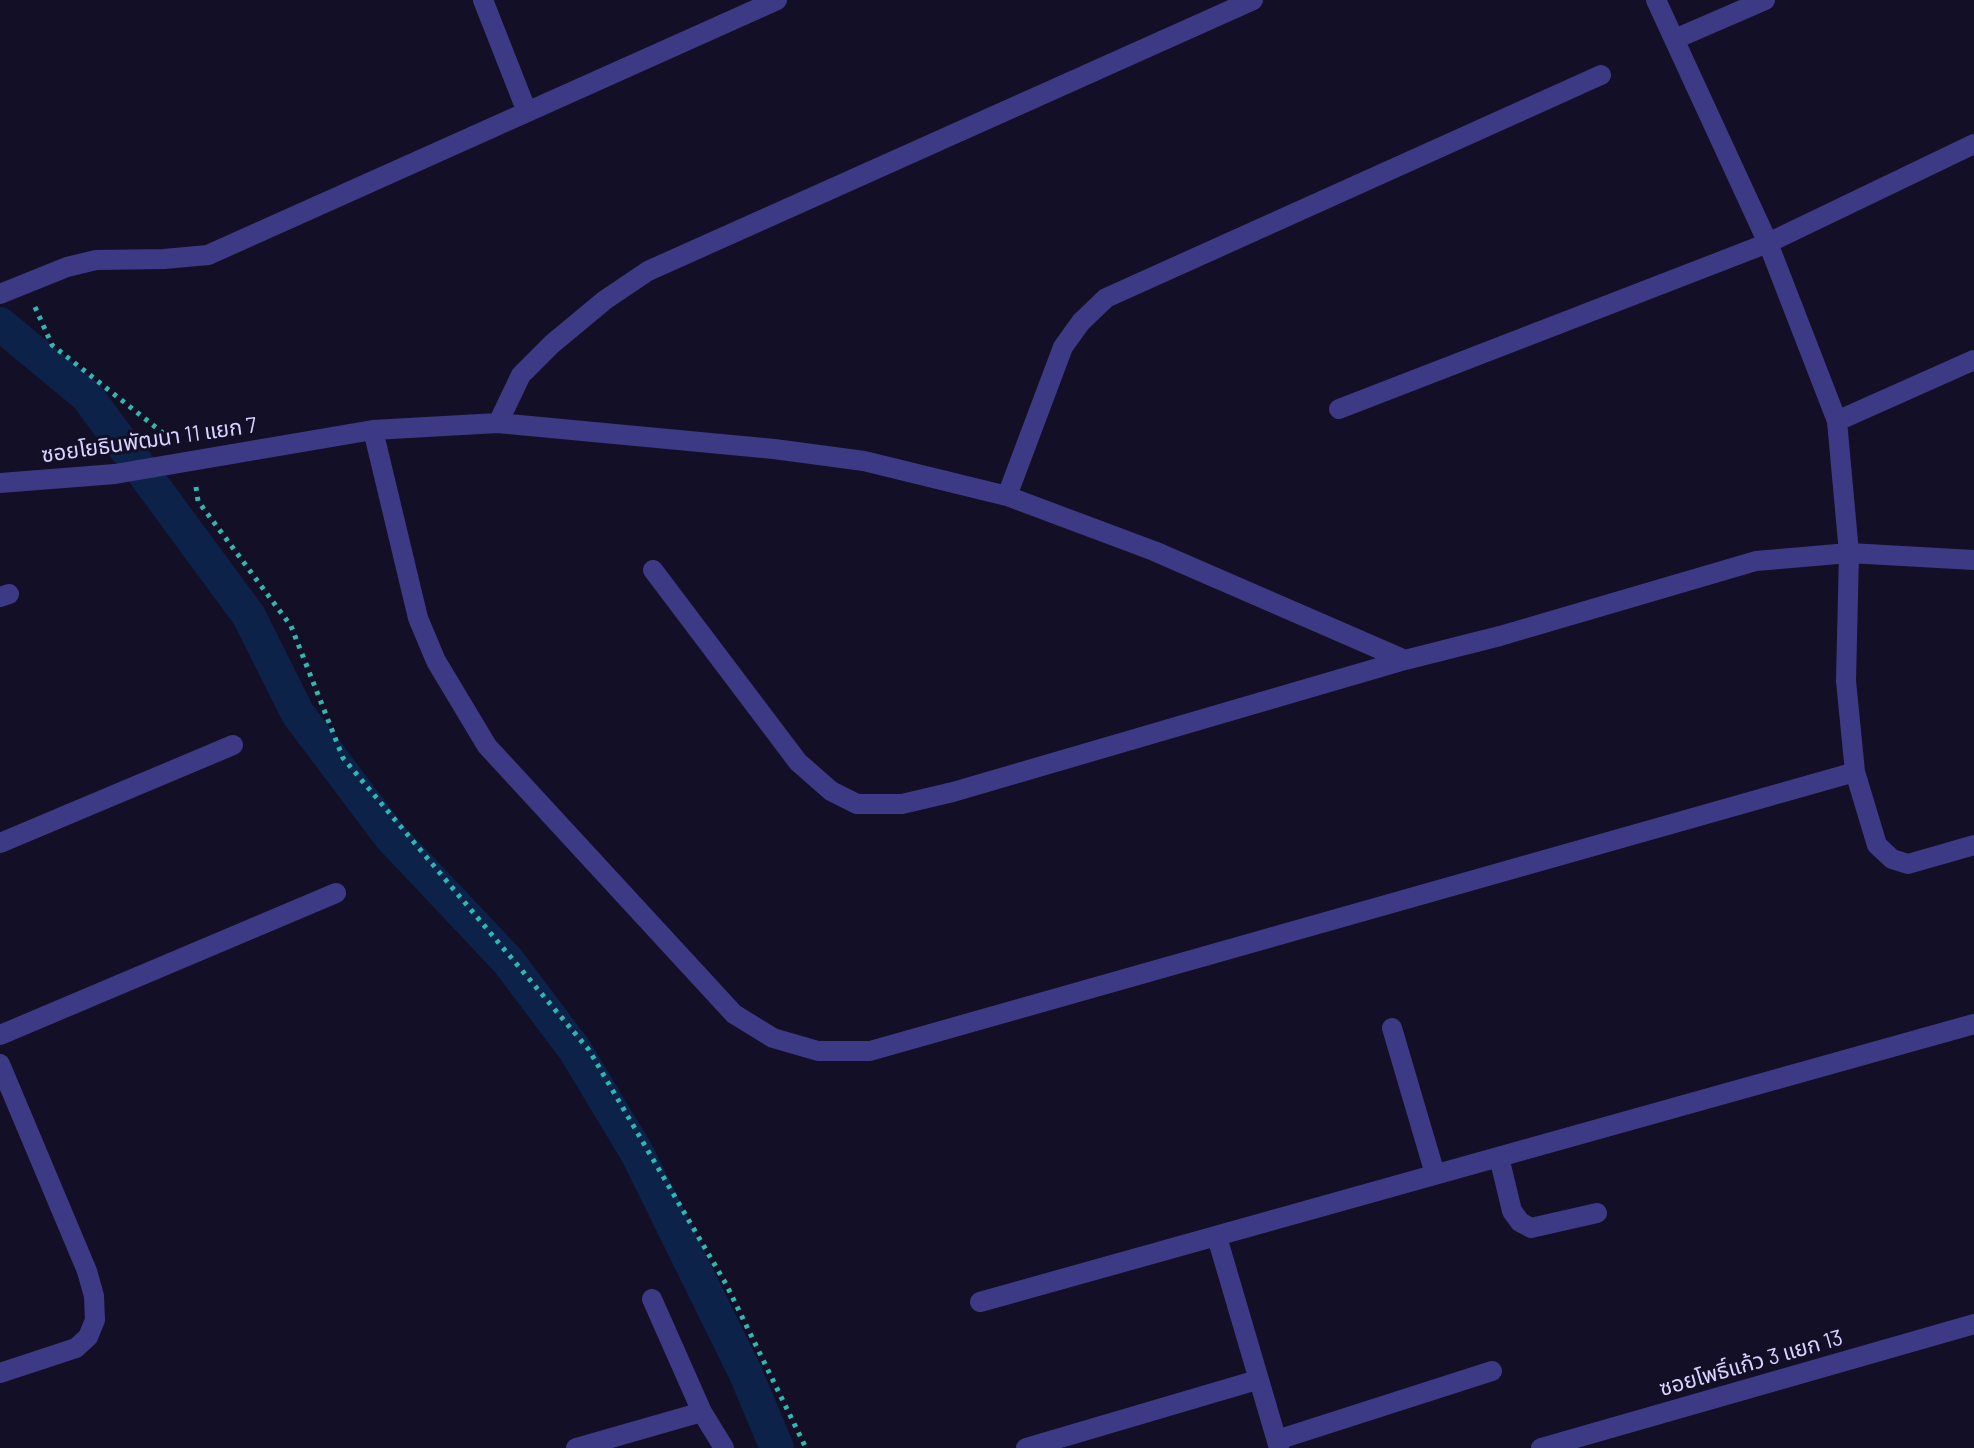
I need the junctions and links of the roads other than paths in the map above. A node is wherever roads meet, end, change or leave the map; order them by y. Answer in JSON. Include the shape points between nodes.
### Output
{"nodes":[{"id":1,"x":483,"y":0,"type":"edge"},
{"id":2,"x":1253,"y":0,"type":"edge"},
{"id":3,"x":1656,"y":0,"type":"edge"},
{"id":4,"x":1765,"y":0,"type":"edge"},
{"id":5,"x":769,"y":1,"type":"edge"},
{"id":6,"x":1675,"y":39,"type":"junction"},
{"id":7,"x":1601,"y":75,"type":"dead end"},
{"id":8,"x":527,"y":112,"type":"junction"},
{"id":9,"x":1974,"y":144,"type":"edge"},
{"id":10,"x":1768,"y":243,"type":"junction"},
{"id":11,"x":12,"y":288,"type":"edge"},
{"id":12,"x":1974,"y":360,"type":"edge"},
{"id":13,"x":1339,"y":409,"type":"dead end"},
{"id":14,"x":1837,"y":421,"type":"junction"},
{"id":15,"x":498,"y":423,"type":"junction"},
{"id":16,"x":373,"y":430,"type":"junction"},
{"id":17,"x":0,"y":483,"type":"edge"},
{"id":18,"x":1007,"y":496,"type":"junction"},
{"id":19,"x":1849,"y":553,"type":"junction"},
{"id":20,"x":1974,"y":560,"type":"edge"},
{"id":21,"x":653,"y":570,"type":"dead end"},
{"id":22,"x":1405,"y":660,"type":"junction"},
{"id":23,"x":233,"y":745,"type":"dead end"},
{"id":24,"x":1855,"y":772,"type":"junction"},
{"id":25,"x":0,"y":843,"type":"edge"},
{"id":26,"x":1974,"y":845,"type":"edge"},
{"id":27,"x":336,"y":893,"type":"dead end"},
{"id":28,"x":1974,"y":1024,"type":"edge"},
{"id":29,"x":1392,"y":1028,"type":"dead end"},
{"id":30,"x":0,"y":1035,"type":"edge"},
{"id":31,"x":0,"y":1064,"type":"edge"},
{"id":32,"x":1499,"y":1157,"type":"junction"},
{"id":33,"x":1435,"y":1174,"type":"junction"},
{"id":34,"x":1597,"y":1213,"type":"dead end"},
{"id":35,"x":1217,"y":1237,"type":"junction"},
{"id":36,"x":652,"y":1299,"type":"dead end"},
{"id":37,"x":980,"y":1302,"type":"dead end"},
{"id":38,"x":1974,"y":1324,"type":"edge"},
{"id":39,"x":1492,"y":1371,"type":"dead end"},
{"id":40,"x":0,"y":1373,"type":"edge"},
{"id":41,"x":1257,"y":1380,"type":"junction"},
{"id":42,"x":702,"y":1412,"type":"junction"},
{"id":43,"x":1278,"y":1444,"type":"edge"},
{"id":44,"x":576,"y":1448,"type":"edge"},
{"id":45,"x":724,"y":1448,"type":"edge"},
{"id":46,"x":1026,"y":1448,"type":"edge"},
{"id":47,"x":1541,"y":1448,"type":"edge"}],
"edges":[{"from":1,"to":8,"type":"street"},
{"from":2,"to":15,"type":"street","via":[[648,271],[605,300],[521,375]]},
{"from":3,"to":6,"type":"street"},
{"from":4,"to":6,"type":"street"},
{"from":5,"to":8,"type":"street"},
{"from":6,"to":10,"type":"street"},
{"from":7,"to":18,"type":"street","via":[[1106,298],[1063,347]]},
{"from":8,"to":11,"type":"street","via":[[208,255],[96,260]]},
{"from":9,"to":10,"type":"street"},
{"from":10,"to":13,"type":"street"},
{"from":10,"to":14,"type":"street"},
{"from":12,"to":14,"type":"street"},
{"from":14,"to":19,"type":"street"},
{"from":15,"to":16,"type":"street","name":"ซอยโยธินพัฒนา 11 แยก 7"},
{"from":15,"to":18,"type":"street","name":"ซอยโยธินพัฒนา 11 แยก 7","via":[[864,461]]},
{"from":16,"to":17,"type":"street","name":"ซอยโยธินพัฒนา 11 แยก 7","via":[[115,474]]},
{"from":16,"to":24,"type":"street","via":[[418,618],[436,661],[487,746],[734,1014],[773,1038],[818,1051],[870,1051]]},
{"from":18,"to":22,"type":"street","name":"ซอยโยธินพัฒนา 11 แยก 7","via":[[1154,551]]},
{"from":19,"to":20,"type":"street"},
{"from":19,"to":22,"type":"street","via":[[1756,561]]},
{"from":19,"to":24,"type":"street","via":[[1846,681]]},
{"from":21,"to":22,"type":"street","via":[[798,762],[831,791],[857,804],[902,804],[953,792]]},
{"from":23,"to":25,"type":"street"},
{"from":24,"to":26,"type":"street","via":[[1877,845],[1892,859],[1908,864]]},
{"from":27,"to":30,"type":"street"},
{"from":28,"to":32,"type":"street"},
{"from":29,"to":33,"type":"street"},
{"from":31,"to":40,"type":"street","via":[[87,1271],[95,1320],[76,1348]]},
{"from":32,"to":33,"type":"street"},
{"from":32,"to":34,"type":"street","via":[[1512,1211],[1520,1222],[1531,1228]]},
{"from":33,"to":35,"type":"street"},
{"from":35,"to":37,"type":"street"},
{"from":35,"to":41,"type":"street"},
{"from":36,"to":42,"type":"street"},
{"from":38,"to":47,"type":"street","name":"ซอยโพธิ์แก้ว 3 แยก 13"},
{"from":39,"to":43,"type":"street"},
{"from":41,"to":43,"type":"street"},
{"from":41,"to":46,"type":"street"},
{"from":42,"to":44,"type":"street"},
{"from":42,"to":45,"type":"street"}]}
